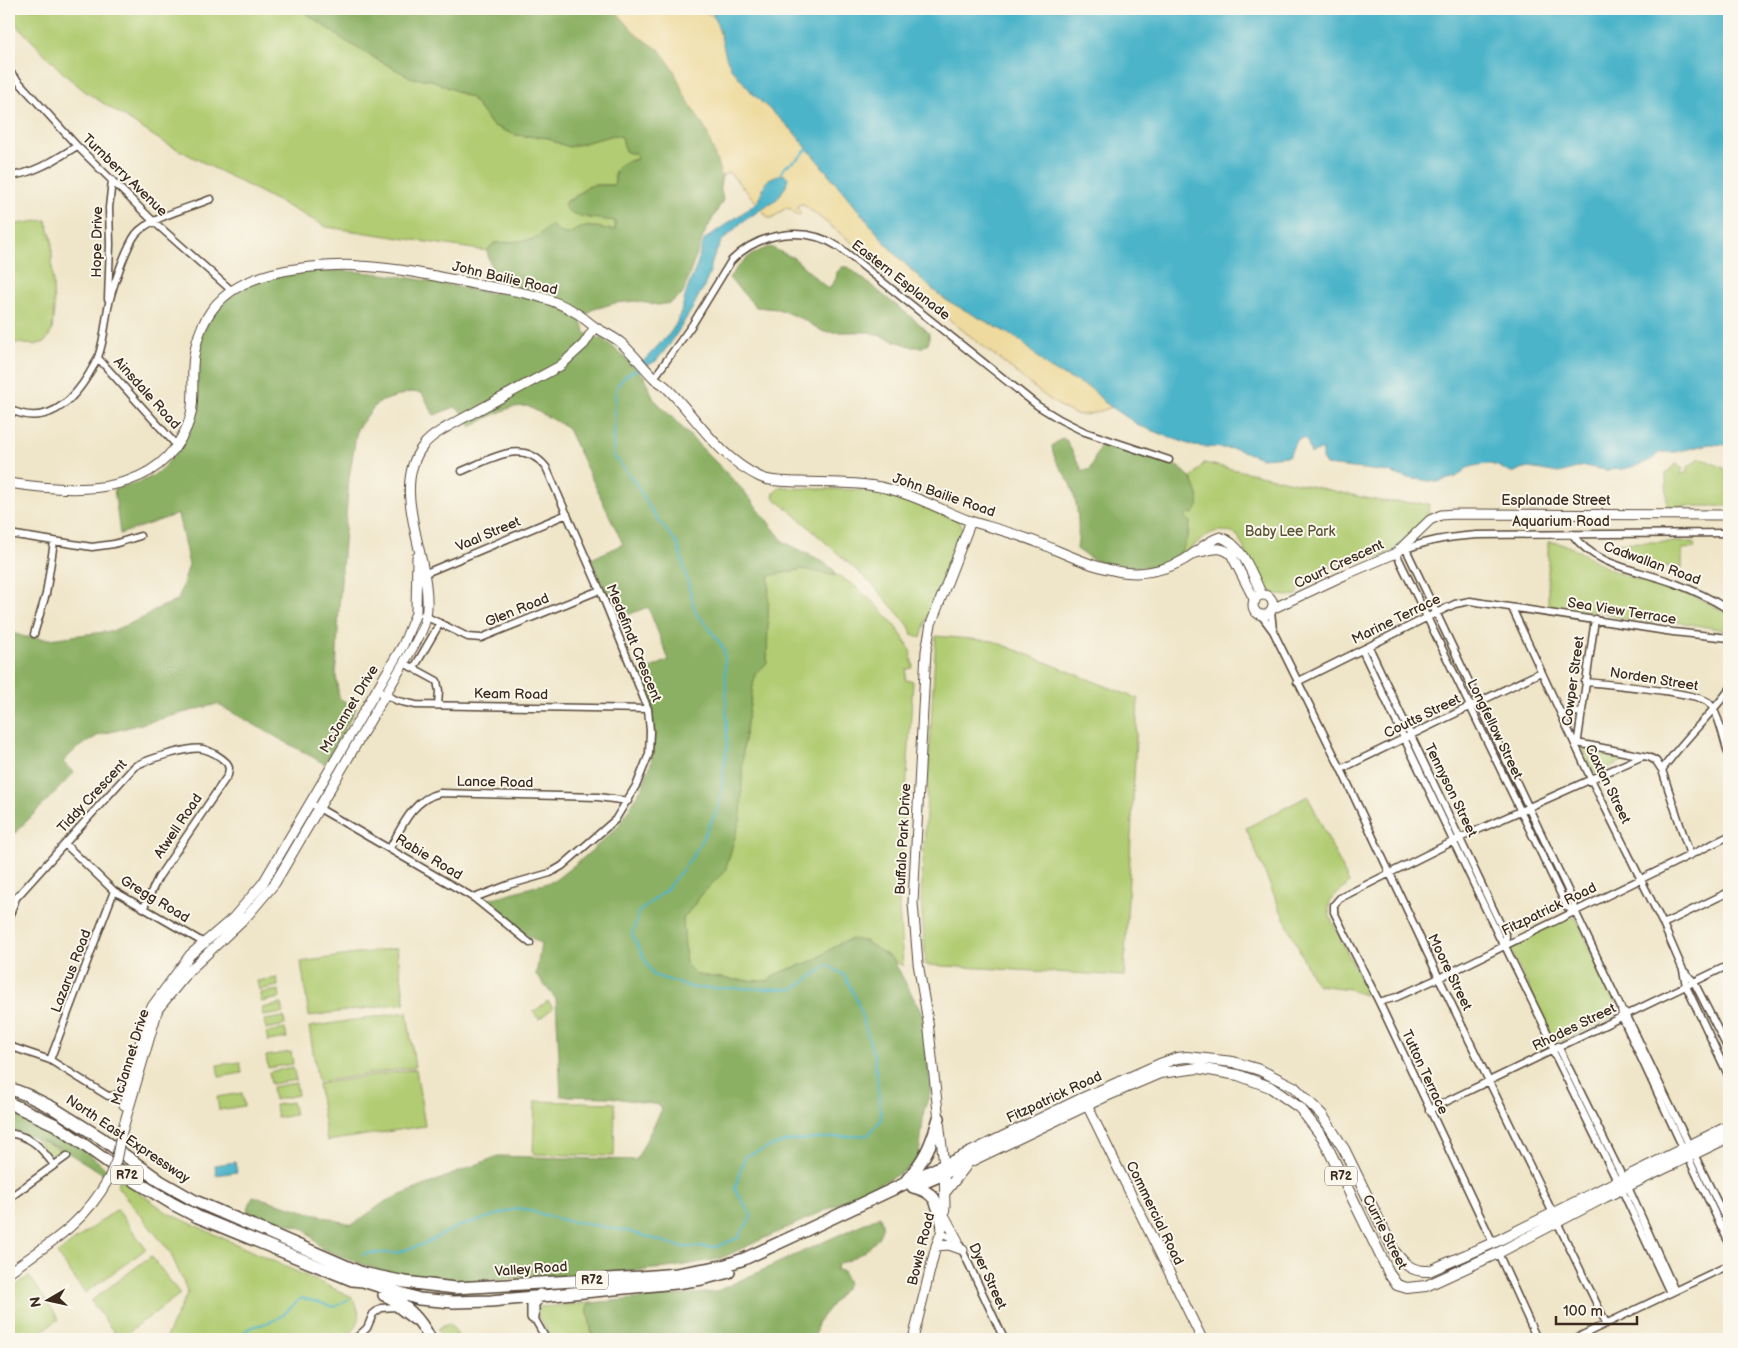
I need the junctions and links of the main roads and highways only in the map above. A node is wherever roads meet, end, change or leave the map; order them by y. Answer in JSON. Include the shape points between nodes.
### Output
{"nodes":[{"id":1,"x":1177,"y":1058,"type":"joint"},
{"id":2,"x":1160,"y":1073,"type":"joint"},
{"id":3,"x":9,"y":1088,"type":"edge"},
{"id":4,"x":1085,"y":1102,"type":"junction"},
{"id":5,"x":9,"y":1103,"type":"edge"},
{"id":6,"x":939,"y":1118,"type":"road end"},
{"id":7,"x":1729,"y":1126,"type":"edge"},
{"id":8,"x":1729,"y":1138,"type":"edge"},
{"id":9,"x":1689,"y":1151,"type":"junction"},
{"id":10,"x":969,"y":1163,"type":"junction"},
{"id":11,"x":944,"y":1169,"type":"junction"},
{"id":12,"x":908,"y":1186,"type":"junction"},
{"id":13,"x":946,"y":1191,"type":"road end"},
{"id":14,"x":229,"y":1216,"type":"joint"},
{"id":15,"x":1554,"y":1218,"type":"junction"},
{"id":16,"x":943,"y":1225,"type":"road end"},
{"id":17,"x":252,"y":1238,"type":"joint"},
{"id":18,"x":352,"y":1280,"type":"junction"},
{"id":19,"x":469,"y":1288,"type":"junction"},
{"id":20,"x":540,"y":1296,"type":"junction"},
{"id":21,"x":524,"y":1297,"type":"junction"},
{"id":22,"x":533,"y":1317,"type":"road end"},
{"id":23,"x":429,"y":1339,"type":"edge"}],
"edges":[{"from":1,"to":4,"type":"main road","name":"Fitzpatrick Road","number":"R72"},
{"from":1,"to":15,"type":"main road","name":"Currie Street","number":"R72","via":[[1232,1062],[1260,1070],[1294,1087],[1322,1115],[1344,1149],[1394,1251],[1404,1264],[1419,1272],[1429,1271]]},
{"from":2,"to":4,"type":"main road","name":"Fitzpatrick Road","number":"R72"},
{"from":2,"to":15,"type":"main road","name":"Currie Street","number":"R72","via":[[1198,1068],[1238,1075],[1270,1087],[1300,1108],[1323,1138],[1397,1285],[1407,1288],[1426,1286],[1498,1253]]},
{"from":3,"to":14,"type":"highway","name":"North East Expressway","number":"R72","via":[[53,1108],[160,1181]]},
{"from":4,"to":10,"type":"main road","name":"Fitzpatrick Road","number":"R72"},
{"from":4,"to":11,"type":"main road","name":"Fitzpatrick Road","number":"R72"},
{"from":5,"to":17,"type":"highway","name":"North East Expressway","number":"R72","via":[[56,1124],[173,1204]]},
{"from":6,"to":12,"type":"highway","via":[[928,1150]]},
{"from":7,"to":9,"type":"main road","name":"Currie Street","number":"R72"},
{"from":8,"to":9,"type":"main road","name":"Currie Street","number":"R72"},
{"from":9,"to":15,"type":"main road","name":"Currie Street","number":"R72"},
{"from":10,"to":11,"type":"main road","name":"Fitzpatrick Road","number":"R72"},
{"from":10,"to":13,"type":"main road"},
{"from":11,"to":12,"type":"highway","name":"Valley Road","number":"R72"},
{"from":12,"to":16,"type":"highway","via":[[924,1190],[936,1200]]},
{"from":12,"to":19,"type":"highway","name":"Valley Road","number":"R72","via":[[723,1266],[650,1276]]},
{"from":12,"to":20,"type":"highway","name":"Valley Road","number":"R72","via":[[790,1246],[727,1273],[676,1283]]},
{"from":14,"to":19,"type":"highway","name":"Valley Road","number":"R72","via":[[362,1273],[422,1285]]},
{"from":17,"to":18,"type":"highway","name":"Valley Road","number":"R72"},
{"from":18,"to":21,"type":"highway","name":"Valley Road","number":"R72","via":[[438,1301]]},
{"from":18,"to":23,"type":"highway","via":[[408,1309],[419,1320]]},
{"from":19,"to":21,"type":"highway","via":[[514,1288]]},
{"from":20,"to":21,"type":"highway","name":"Valley Road","number":"R72"},
{"from":20,"to":22,"type":"highway","via":[[533,1304]]}]}
